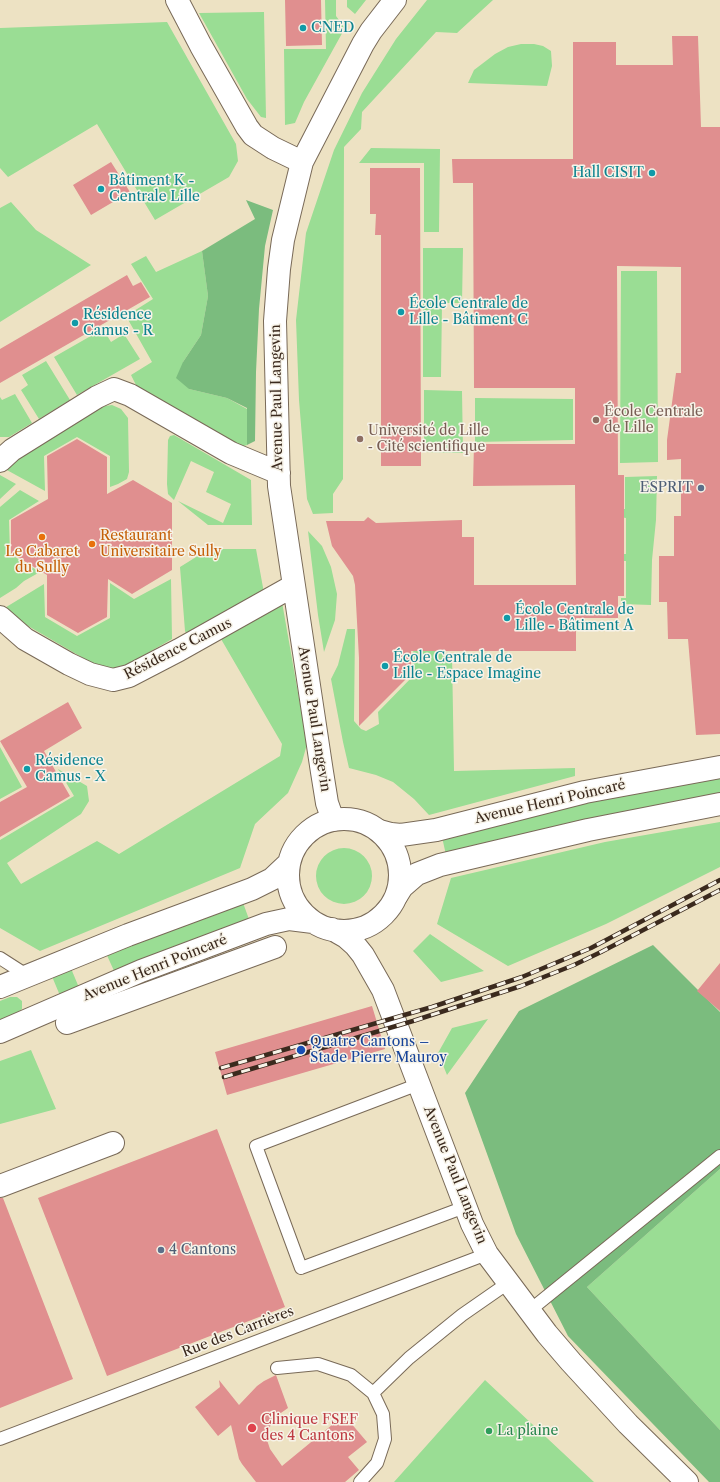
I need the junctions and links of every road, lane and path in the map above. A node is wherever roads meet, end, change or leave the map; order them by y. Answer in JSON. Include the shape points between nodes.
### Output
{"nodes":[{"id":1,"x":177,"y":0,"type":"edge"},
{"id":2,"x":395,"y":0,"type":"edge"},
{"id":3,"x":302,"y":162,"type":"junction"},
{"id":4,"x":0,"y":461,"type":"edge"},
{"id":5,"x":278,"y":473,"type":"junction"},
{"id":6,"x":293,"y":586,"type":"junction"},
{"id":7,"x":0,"y":617,"type":"edge"},
{"id":8,"x":720,"y":767,"type":"edge"},
{"id":9,"x":720,"y":804,"type":"edge"},
{"id":10,"x":332,"y":820,"type":"junction"},
{"id":11,"x":380,"y":831,"type":"junction"},
{"id":12,"x":289,"y":863,"type":"junction"},
{"id":13,"x":397,"y":895,"type":"junction"},
{"id":14,"x":382,"y":916,"type":"junction"},
{"id":15,"x":323,"y":925,"type":"junction"},
{"id":16,"x":275,"y":947,"type":"dead end"},
{"id":17,"x":0,"y":958,"type":"edge"},
{"id":18,"x":28,"y":976,"type":"junction"},
{"id":19,"x":0,"y":987,"type":"edge"},
{"id":20,"x":383,"y":990,"type":"junction"},
{"id":21,"x":67,"y":1023,"type":"dead end"},
{"id":22,"x":0,"y":1032,"type":"edge"},
{"id":23,"x":419,"y":1084,"type":"junction"},
{"id":24,"x":113,"y":1143,"type":"dead end"},
{"id":25,"x":720,"y":1156,"type":"edge"},
{"id":26,"x":0,"y":1186,"type":"edge"},
{"id":27,"x":466,"y":1206,"type":"junction"},
{"id":28,"x":487,"y":1254,"type":"junction"},
{"id":29,"x":508,"y":1282,"type":"junction"},
{"id":30,"x":529,"y":1311,"type":"junction"},
{"id":31,"x":277,"y":1368,"type":"dead end"},
{"id":32,"x":373,"y":1393,"type":"junction"},
{"id":33,"x":0,"y":1439,"type":"edge"},
{"id":34,"x":360,"y":1482,"type":"edge"},
{"id":35,"x":687,"y":1482,"type":"edge"}],
"edges":[{"from":1,"to":3,"type":"street","via":[[247,127],[273,148]]},
{"from":2,"to":3,"type":"street","name":"Avenue Paul Langevin","via":[[371,31]]},
{"from":3,"to":5,"type":"street","name":"Avenue Paul Langevin","via":[[283,240],[275,314]]},
{"from":4,"to":5,"type":"street","via":[[17,446],[97,396],[114,389],[130,395],[231,453]]},
{"from":5,"to":6,"type":"street","name":"Avenue Paul Langevin"},
{"from":6,"to":7,"type":"street","name":"Résidence Camus","via":[[179,650],[129,676],[113,680],[90,674],[24,639]]},
{"from":6,"to":10,"type":"street","name":"Avenue Paul Langevin"},
{"from":8,"to":11,"type":"street","name":"Avenue Henri Poincaré","via":[[585,792],[436,830],[402,835]]},
{"from":9,"to":13,"type":"street","via":[[588,830],[440,865],[417,874]]},
{"from":10,"to":11,"type":"street","via":[[358,820]]},
{"from":10,"to":12,"type":"street","via":[[320,824],[304,835],[293,851]]},
{"from":11,"to":13,"type":"street","via":[[392,846],[399,864],[400,883]]},
{"from":12,"to":15,"type":"street","via":[[288,876],[292,896],[303,913]]},
{"from":12,"to":18,"type":"street","via":[[272,879],[252,890],[128,935]]},
{"from":13,"to":14,"type":"street"},
{"from":14,"to":15,"type":"street","via":[[371,924],[345,931]]},
{"from":14,"to":20,"type":"street","name":"Avenue Paul Langevin","via":[[374,941]]},
{"from":15,"to":20,"type":"street","name":"Avenue Paul Langevin","via":[[355,945]]},
{"from":15,"to":22,"type":"street","name":"Avenue Henri Poincaré","via":[[289,919],[266,924],[141,971]]},
{"from":16,"to":21,"type":"street","name":"Avenue Henri Poincaré"},
{"from":17,"to":18,"type":"lane"},
{"from":18,"to":19,"type":"street"},
{"from":20,"to":23,"type":"street","name":"Avenue Paul Langevin"},
{"from":23,"to":27,"type":"street","name":"Avenue Paul Langevin"},
{"from":23,"to":27,"type":"lane","via":[[256,1146],[301,1268]]},
{"from":24,"to":26,"type":"street"},
{"from":25,"to":30,"type":"lane"},
{"from":27,"to":28,"type":"street","name":"Avenue Paul Langevin"},
{"from":28,"to":29,"type":"street","name":"Avenue Paul Langevin"},
{"from":28,"to":33,"type":"lane","name":"Rue des Carrières"},
{"from":29,"to":30,"type":"street","name":"Avenue Paul Langevin"},
{"from":29,"to":32,"type":"lane","via":[[409,1358]]},
{"from":30,"to":35,"type":"street","name":"Avenue Paul Langevin","via":[[628,1424]]},
{"from":31,"to":32,"type":"lane","via":[[318,1364],[351,1375]]},
{"from":32,"to":34,"type":"lane","via":[[383,1414],[385,1439],[376,1463]]}]}
